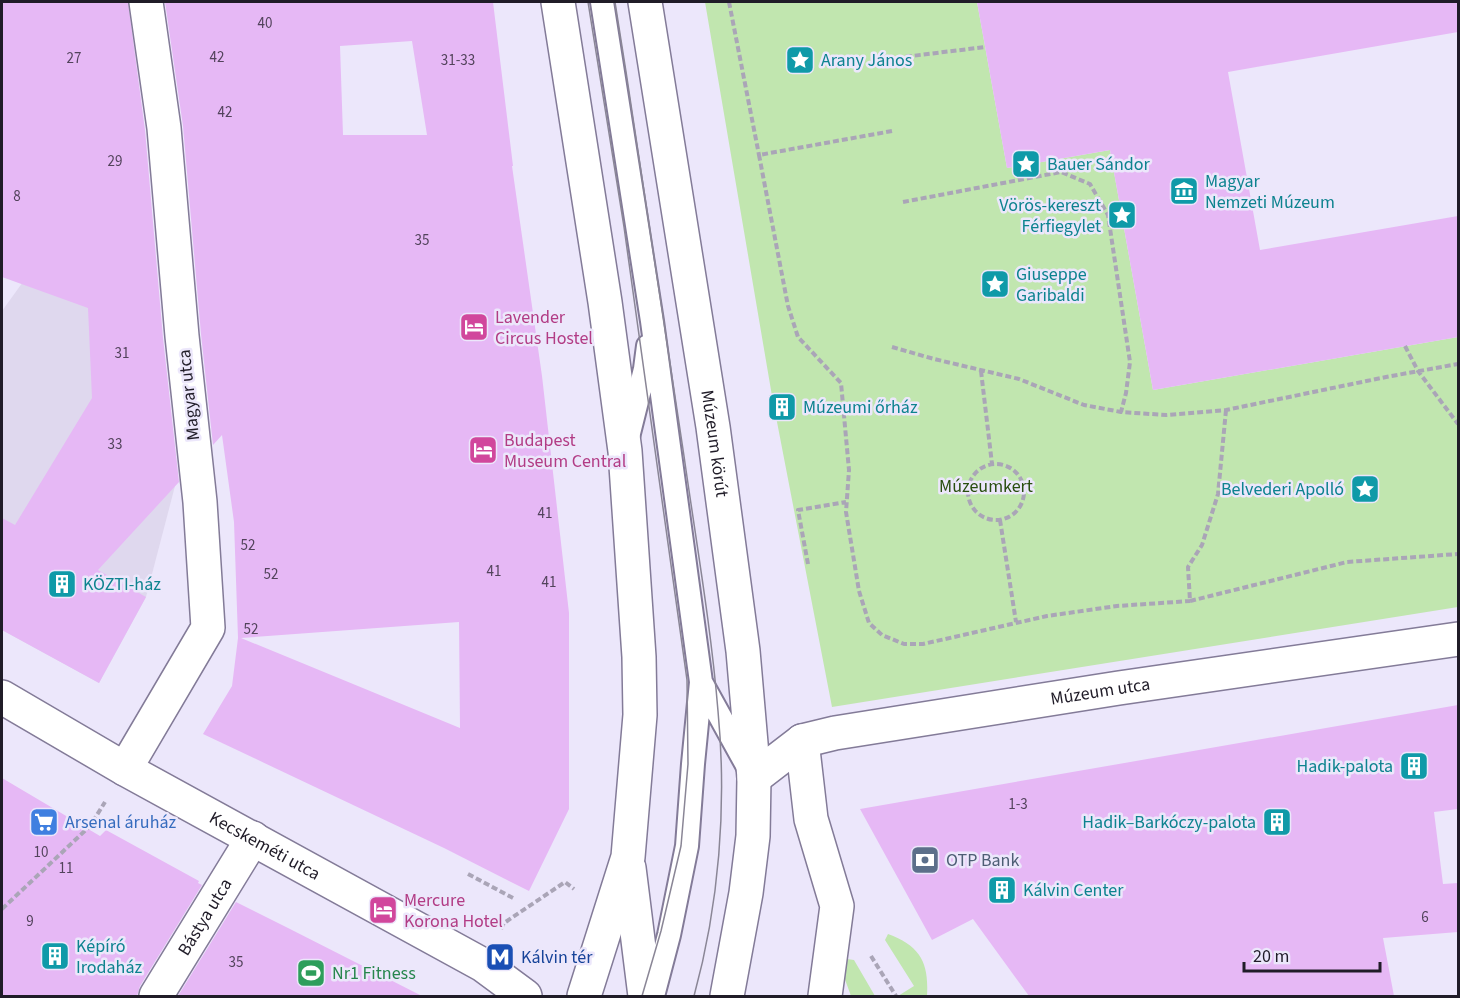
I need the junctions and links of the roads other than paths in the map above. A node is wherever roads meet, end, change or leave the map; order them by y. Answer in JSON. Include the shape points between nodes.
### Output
{"nodes":[{"id":1,"x":146,"y":2,"type":"edge"},
{"id":2,"x":558,"y":2,"type":"edge"},
{"id":3,"x":602,"y":2,"type":"edge"},
{"id":4,"x":645,"y":2,"type":"edge"},
{"id":5,"x":651,"y":321,"type":"junction"},
{"id":6,"x":625,"y":451,"type":"junction"},
{"id":7,"x":1458,"y":639,"type":"edge"},
{"id":8,"x":701,"y":682,"type":"junction"},
{"id":9,"x":2,"y":697,"type":"edge"},
{"id":10,"x":802,"y":741,"type":"junction"},
{"id":11,"x":125,"y":769,"type":"junction"},
{"id":12,"x":754,"y":778,"type":"junction"},
{"id":13,"x":253,"y":838,"type":"junction"},
{"id":14,"x":628,"y":857,"type":"junction"},
{"id":15,"x":156,"y":996,"type":"edge"},
{"id":16,"x":525,"y":996,"type":"edge"},
{"id":17,"x":584,"y":996,"type":"edge"},
{"id":18,"x":645,"y":996,"type":"edge"},
{"id":19,"x":653,"y":996,"type":"edge"},
{"id":20,"x":728,"y":996,"type":"edge"},
{"id":21,"x":825,"y":996,"type":"edge"}],
"edges":[{"from":1,"to":11,"type":"street","name":"Magyar utca","via":[[164,128],[200,502],[208,628]]},
{"from":2,"to":6,"type":"street"},
{"from":3,"to":5,"type":"lane"},
{"from":4,"to":12,"type":"street","name":"Múzeum körút","via":[[713,427],[743,651]]},
{"from":5,"to":6,"type":"lane","via":[[645,369]]},
{"from":5,"to":8,"type":"lane"},
{"from":6,"to":14,"type":"street","via":[[640,715]]},
{"from":7,"to":10,"type":"street","name":"Múzeum utca","via":[[1119,688]]},
{"from":8,"to":12,"type":"lane"},
{"from":8,"to":19,"type":"lane","via":[[687,846]]},
{"from":9,"to":11,"type":"street","name":"Kecskeméti utca"},
{"from":10,"to":12,"type":"street","name":"Múzeum utca"},
{"from":10,"to":21,"type":"street","via":[[811,819],[837,906]]},
{"from":11,"to":13,"type":"street","name":"Kecskeméti utca"},
{"from":12,"to":20,"type":"street","via":[[753,836]]},
{"from":13,"to":15,"type":"street","name":"Bástya utca"},
{"from":13,"to":16,"type":"street","name":"Kecskeméti utca","via":[[483,964]]},
{"from":14,"to":17,"type":"street"},
{"from":14,"to":18,"type":"street"}]}
